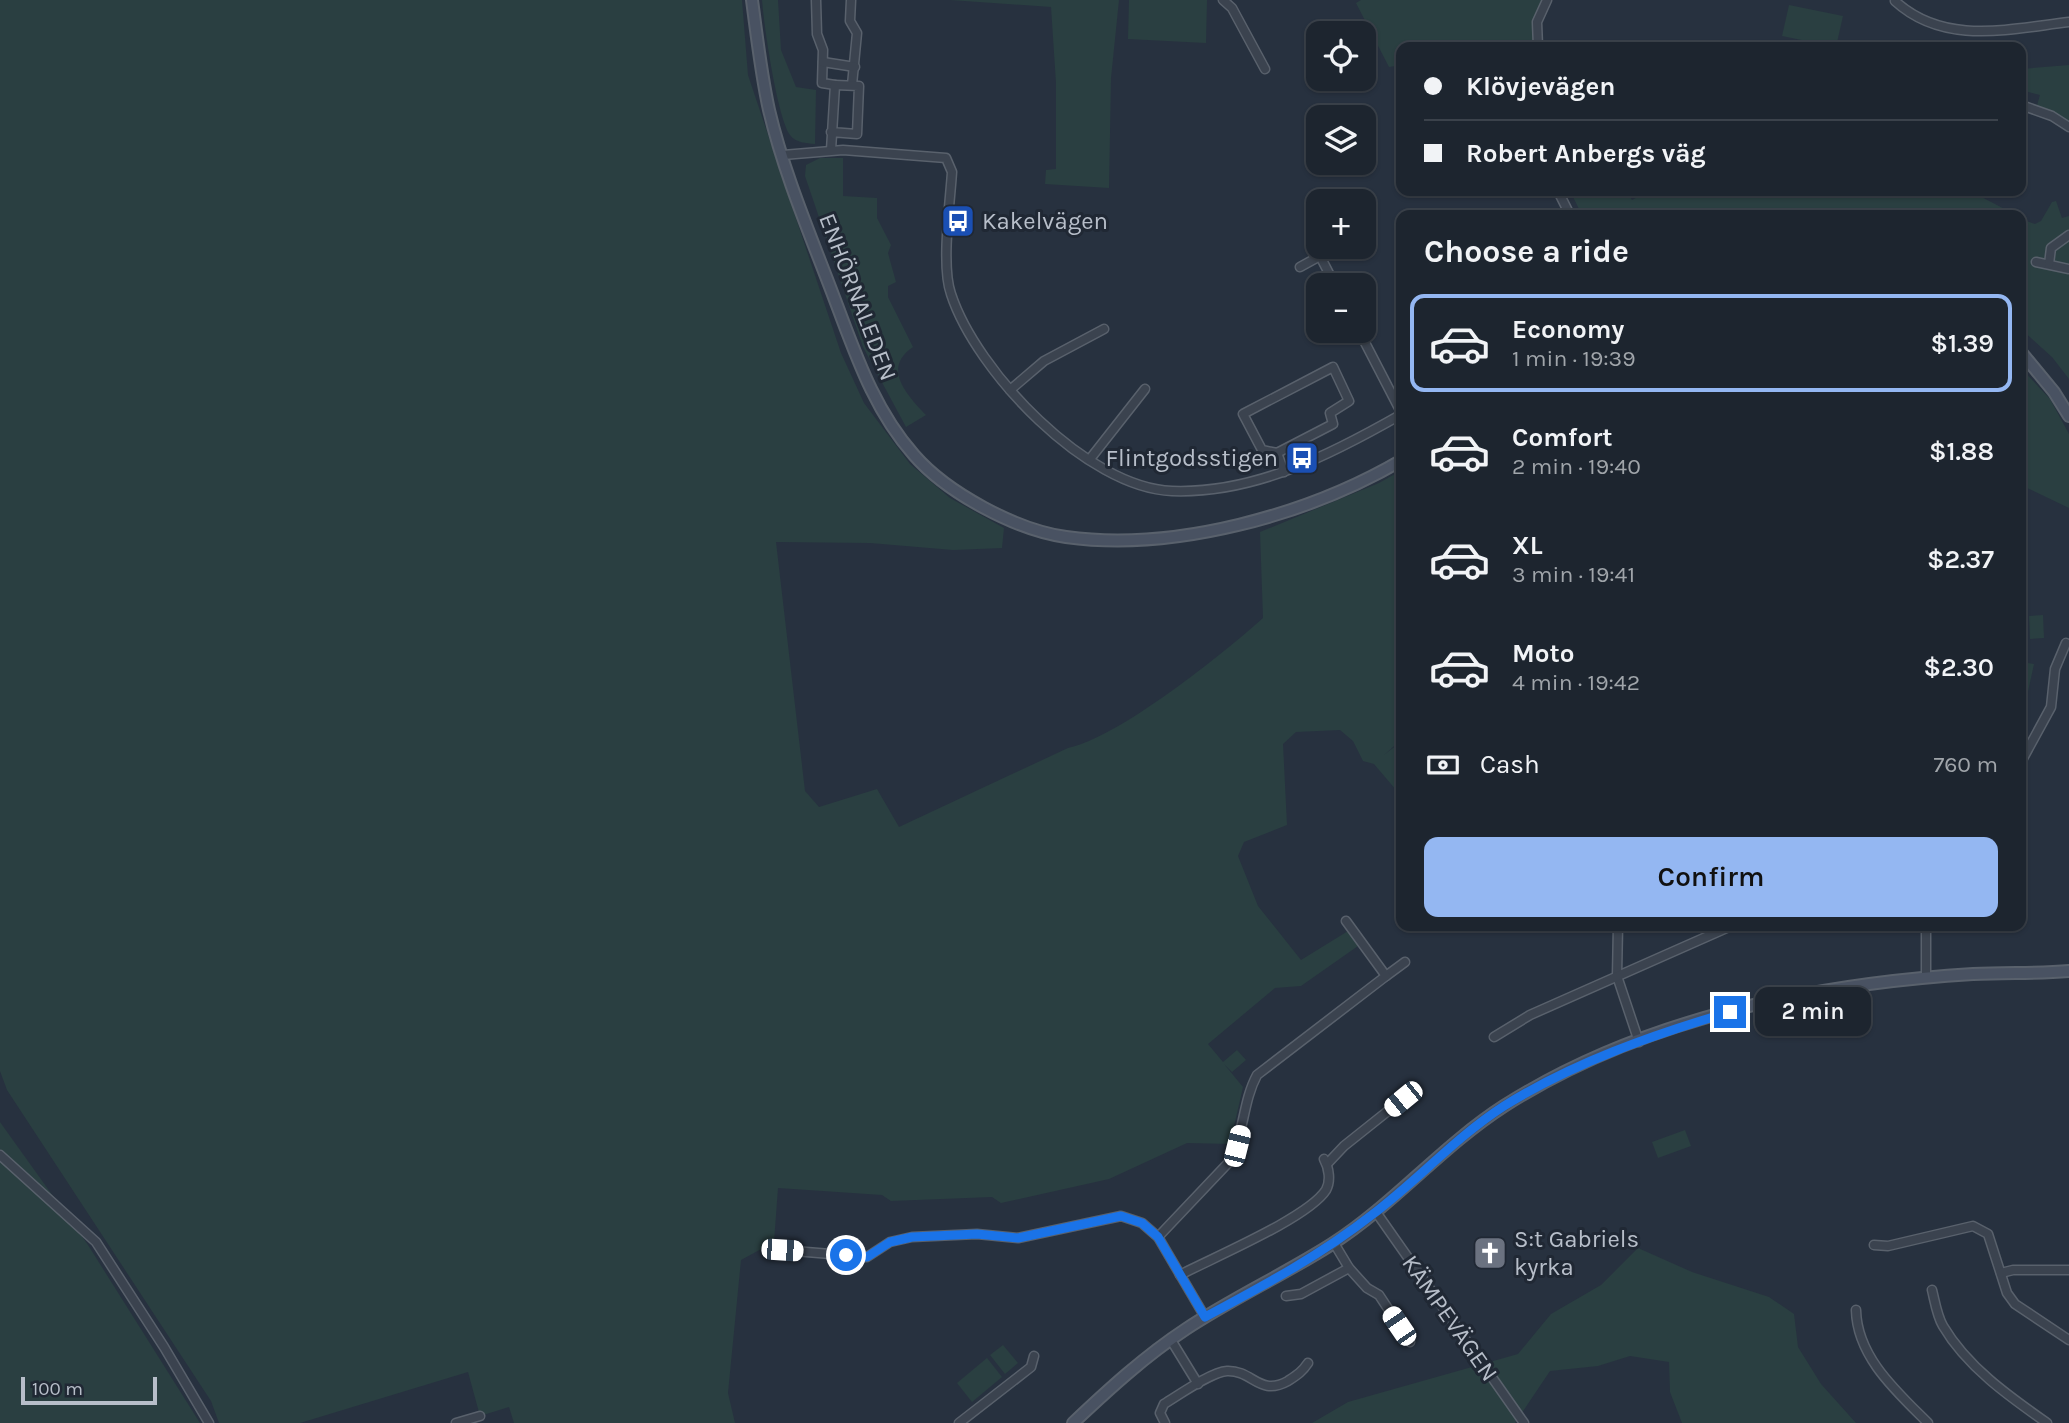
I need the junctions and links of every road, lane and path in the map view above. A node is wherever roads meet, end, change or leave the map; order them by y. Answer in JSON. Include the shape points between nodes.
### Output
{"nodes":[{"id":1,"x":752,"y":0,"type":"edge"},
{"id":2,"x":816,"y":0,"type":"edge"},
{"id":3,"x":851,"y":0,"type":"edge"},
{"id":4,"x":1223,"y":0,"type":"edge"},
{"id":5,"x":1547,"y":0,"type":"edge"},
{"id":6,"x":1895,"y":1,"type":"edge"},
{"id":7,"x":2069,"y":22,"type":"edge"},
{"id":8,"x":1538,"y":42,"type":"edge"},
{"id":9,"x":823,"y":62,"type":"junction"},
{"id":10,"x":855,"y":67,"type":"junction"},
{"id":11,"x":1265,"y":69,"type":"dead end"},
{"id":12,"x":835,"y":85,"type":"junction"},
{"id":13,"x":852,"y":85,"type":"junction"},
{"id":14,"x":2026,"y":107,"type":"edge"},
{"id":15,"x":2069,"y":127,"type":"edge"},
{"id":16,"x":831,"y":132,"type":"junction"},
{"id":17,"x":831,"y":150,"type":"junction"},
{"id":18,"x":783,"y":155,"type":"junction"},
{"id":19,"x":2069,"y":236,"type":"edge"},
{"id":20,"x":1315,"y":259,"type":"edge"},
{"id":21,"x":2036,"y":262,"type":"dead end"},
{"id":22,"x":2049,"y":264,"type":"junction"},
{"id":23,"x":1300,"y":267,"type":"dead end"},
{"id":24,"x":2069,"y":269,"type":"edge"},
{"id":25,"x":1104,"y":329,"type":"dead end"},
{"id":26,"x":1365,"y":343,"type":"edge"},
{"id":27,"x":2026,"y":358,"type":"edge"},
{"id":28,"x":1145,"y":389,"type":"dead end"},
{"id":29,"x":1010,"y":390,"type":"junction"},
{"id":30,"x":1396,"y":402,"type":"edge"},
{"id":31,"x":2069,"y":416,"type":"edge"},
{"id":32,"x":1396,"y":417,"type":"edge"},
{"id":33,"x":1277,"y":453,"type":"junction"},
{"id":34,"x":1090,"y":459,"type":"junction"},
{"id":35,"x":1396,"y":463,"type":"edge"},
{"id":36,"x":1284,"y":472,"type":"junction"},
{"id":37,"x":2066,"y":643,"type":"dead end"},
{"id":38,"x":2026,"y":753,"type":"edge"},
{"id":39,"x":1346,"y":921,"type":"dead end"},
{"id":40,"x":1618,"y":931,"type":"edge"},
{"id":41,"x":1720,"y":931,"type":"edge"},
{"id":42,"x":1926,"y":931,"type":"edge"},
{"id":43,"x":1405,"y":962,"type":"dead end"},
{"id":44,"x":2069,"y":971,"type":"edge"},
{"id":45,"x":1386,"y":976,"type":"junction"},
{"id":46,"x":1617,"y":976,"type":"junction"},
{"id":47,"x":1926,"y":978,"type":"junction"},
{"id":48,"x":1494,"y":1037,"type":"dead end"},
{"id":49,"x":1639,"y":1042,"type":"junction"},
{"id":50,"x":1403,"y":1099,"type":"dead end"},
{"id":51,"x":0,"y":1155,"type":"edge"},
{"id":52,"x":1376,"y":1212,"type":"junction"},
{"id":53,"x":1158,"y":1237,"type":"junction"},
{"id":54,"x":1334,"y":1243,"type":"junction"},
{"id":55,"x":1874,"y":1245,"type":"dead end"},
{"id":56,"x":782,"y":1250,"type":"dead end"},
{"id":57,"x":1349,"y":1268,"type":"junction"},
{"id":58,"x":2069,"y":1270,"type":"edge"},
{"id":59,"x":2001,"y":1273,"type":"junction"},
{"id":60,"x":1180,"y":1275,"type":"junction"},
{"id":61,"x":1932,"y":1290,"type":"dead end"},
{"id":62,"x":1286,"y":1296,"type":"dead end"},
{"id":63,"x":1856,"y":1310,"type":"dead end"},
{"id":64,"x":1205,"y":1317,"type":"junction"},
{"id":65,"x":1171,"y":1339,"type":"junction"},
{"id":66,"x":2069,"y":1340,"type":"edge"},
{"id":67,"x":1410,"y":1342,"type":"dead end"},
{"id":68,"x":1034,"y":1356,"type":"dead end"},
{"id":69,"x":1308,"y":1363,"type":"dead end"},
{"id":70,"x":1198,"y":1384,"type":"junction"},
{"id":71,"x":480,"y":1416,"type":"dead end"},
{"id":72,"x":209,"y":1423,"type":"edge"},
{"id":73,"x":456,"y":1423,"type":"edge"},
{"id":74,"x":959,"y":1423,"type":"edge"},
{"id":75,"x":1073,"y":1423,"type":"edge"},
{"id":76,"x":1165,"y":1423,"type":"edge"},
{"id":77,"x":1524,"y":1423,"type":"edge"},
{"id":78,"x":1928,"y":1423,"type":"edge"},
{"id":79,"x":2047,"y":1423,"type":"edge"}],
"edges":[{"from":1,"to":18,"type":"street","name":"ENHÖRNALEDEN","via":[[769,111]]},
{"from":2,"to":9,"type":"street"},
{"from":3,"to":10,"type":"street","via":[[850,22],[857,33]]},
{"from":4,"to":11,"type":"street","via":[[1232,8]]},
{"from":5,"to":8,"type":"street","via":[[1537,22]]},
{"from":6,"to":7,"type":"street","via":[[1913,18],[1952,31]]},
{"from":9,"to":10,"type":"street"},
{"from":9,"to":12,"type":"street","via":[[822,83]]},
{"from":10,"to":13,"type":"street"},
{"from":12,"to":13,"type":"street"},
{"from":12,"to":16,"type":"street"},
{"from":13,"to":16,"type":"street","via":[[859,86],[857,134]]},
{"from":14,"to":15,"type":"street"},
{"from":16,"to":17,"type":"street"},
{"from":17,"to":18,"type":"street"},
{"from":17,"to":29,"type":"street","via":[[942,155],[950,163],[951,294],[979,348]]},
{"from":18,"to":35,"type":"street","name":"ENHÖRNALEDEN","via":[[871,395],[914,456],[954,491],[1006,519],[1064,537],[1127,540],[1200,531],[1257,520],[1333,494]]},
{"from":19,"to":22,"type":"street","via":[[2051,248]]},
{"from":20,"to":23,"type":"street"},
{"from":21,"to":22,"type":"street"},
{"from":22,"to":24,"type":"street"},
{"from":25,"to":29,"type":"street","via":[[1044,361]]},
{"from":26,"to":30,"type":"street"},
{"from":27,"to":31,"type":"street"},
{"from":28,"to":34,"type":"street"},
{"from":29,"to":34,"type":"street","via":[[1046,429]]},
{"from":32,"to":36,"type":"street"},
{"from":33,"to":33,"type":"street","via":[[1333,424],[1329,413],[1349,401],[1333,367],[1243,414],[1262,450]]},
{"from":33,"to":36,"type":"street"},
{"from":34,"to":36,"type":"street","via":[[1132,482],[1171,491],[1233,485]]},
{"from":37,"to":38,"type":"street","via":[[2054,669],[2051,707]]},
{"from":39,"to":45,"type":"street"},
{"from":40,"to":46,"type":"street"},
{"from":41,"to":46,"type":"street"},
{"from":42,"to":47,"type":"street"},
{"from":43,"to":45,"type":"street"},
{"from":44,"to":47,"type":"street"},
{"from":45,"to":53,"type":"street","via":[[1257,1075],[1231,1160]]},
{"from":46,"to":48,"type":"street","via":[[1530,1015]]},
{"from":46,"to":49,"type":"street"},
{"from":47,"to":49,"type":"street","via":[[1852,986],[1749,1006]]},
{"from":49,"to":52,"type":"street","via":[[1505,1106]]},
{"from":50,"to":60,"type":"street","via":[[1326,1161],[1325,1191],[1290,1219]]},
{"from":51,"to":72,"type":"street","via":[[96,1242]]},
{"from":52,"to":54,"type":"street"},
{"from":52,"to":77,"type":"street","name":"KÄMPEVÄGEN"},
{"from":53,"to":56,"type":"street","via":[[1132,1218],[1109,1217],[1018,1238],[977,1234],[912,1237],[890,1242],[867,1257]]},
{"from":53,"to":60,"type":"street"},
{"from":54,"to":57,"type":"street"},
{"from":54,"to":64,"type":"street"},
{"from":55,"to":59,"type":"street","via":[[1973,1226],[1988,1234]]},
{"from":57,"to":62,"type":"street","via":[[1301,1294]]},
{"from":57,"to":67,"type":"street","via":[[1379,1295]]},
{"from":58,"to":59,"type":"street"},
{"from":59,"to":66,"type":"street","via":[[2015,1304]]},
{"from":60,"to":64,"type":"street"},
{"from":61,"to":79,"type":"street","via":[[1942,1324],[1955,1343],[2015,1400]]},
{"from":63,"to":78,"type":"street","via":[[1856,1325],[1871,1361]]},
{"from":64,"to":65,"type":"street"},
{"from":65,"to":70,"type":"street"},
{"from":65,"to":75,"type":"street"},
{"from":68,"to":74,"type":"street","via":[[1031,1367]]},
{"from":69,"to":70,"type":"street","via":[[1301,1373],[1277,1387],[1226,1371]]},
{"from":70,"to":76,"type":"street","via":[[1164,1404],[1160,1413]]},
{"from":71,"to":73,"type":"street"}]}
